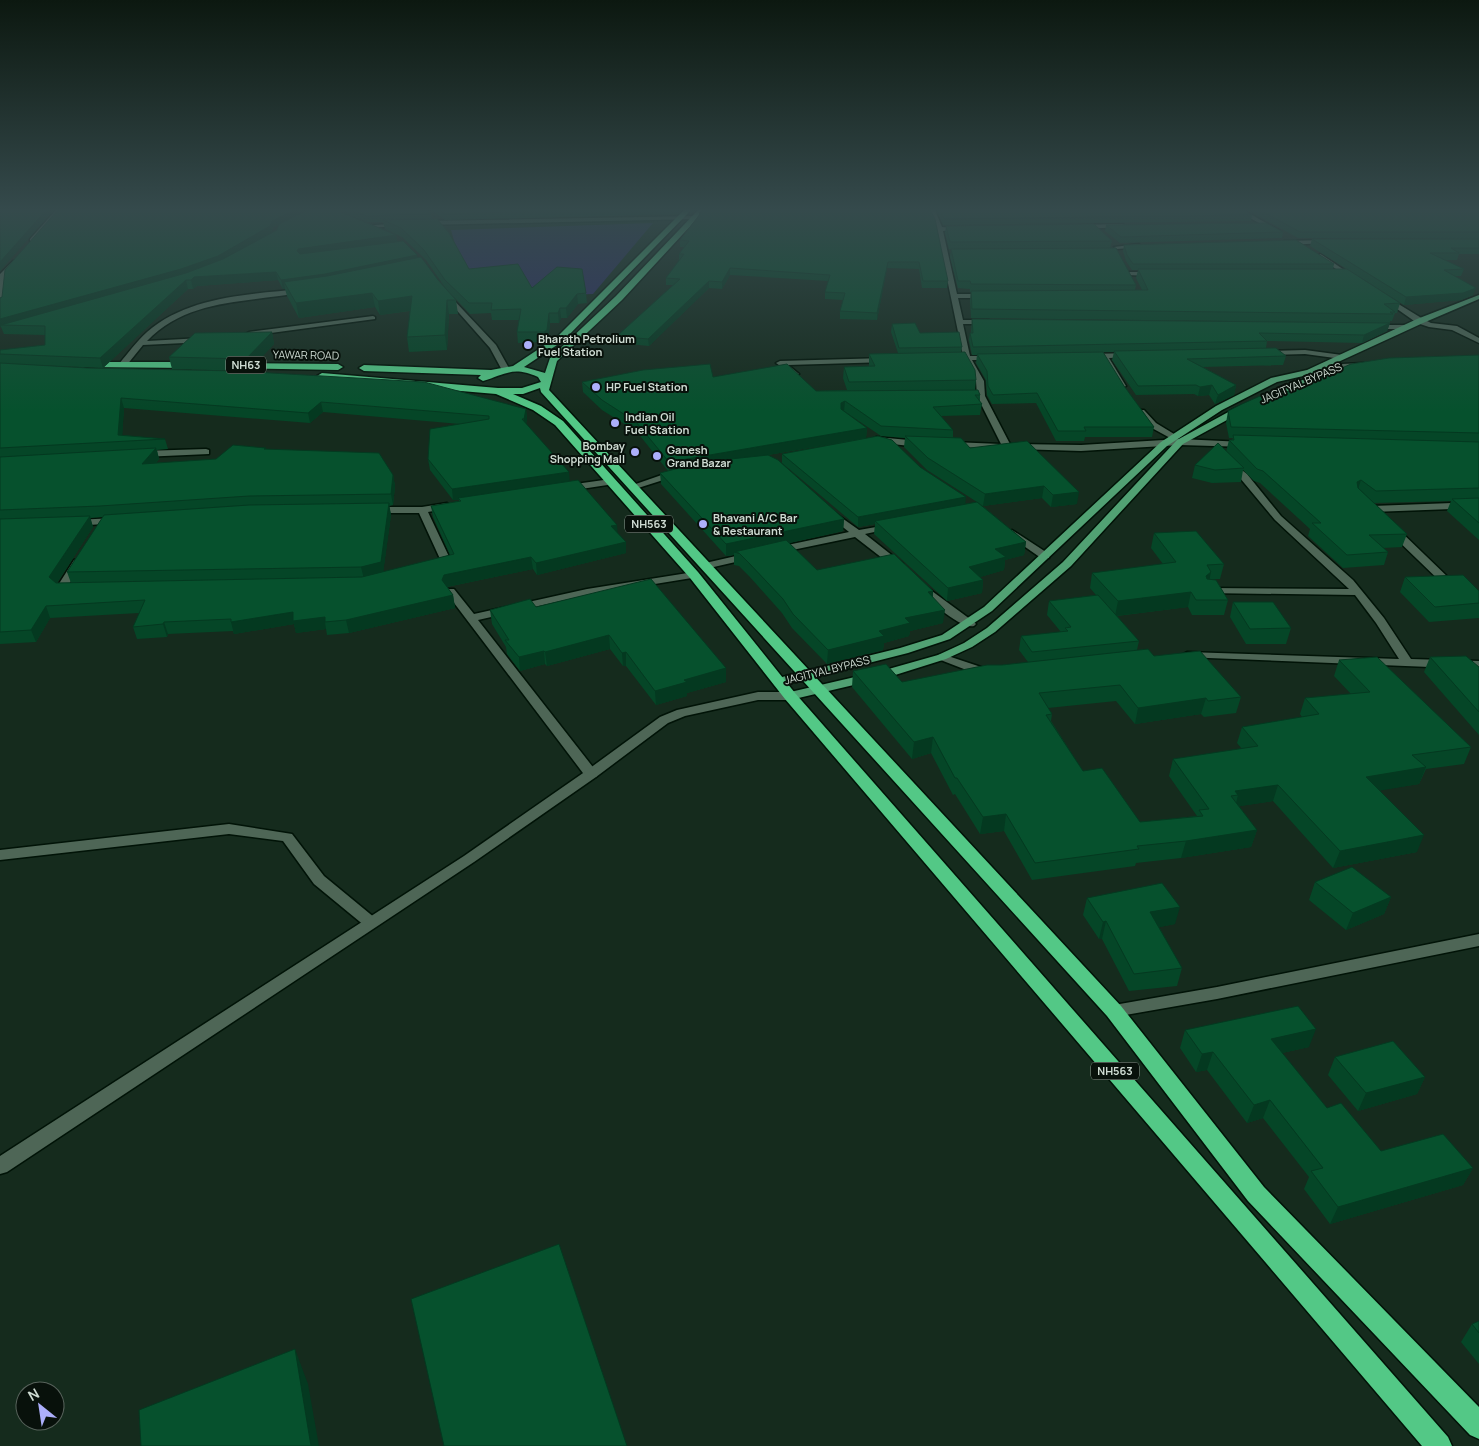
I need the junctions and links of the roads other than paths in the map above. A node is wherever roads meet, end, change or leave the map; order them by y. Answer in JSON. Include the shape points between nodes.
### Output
{"nodes":[{"id":1,"x":2,"y":275,"type":"edge"},
{"id":2,"x":624,"y":275,"type":"edge"},
{"id":3,"x":640,"y":275,"type":"edge"},
{"id":4,"x":950,"y":275,"type":"edge"},
{"id":5,"x":1129,"y":275,"type":"edge"},
{"id":6,"x":1350,"y":275,"type":"edge"},
{"id":7,"x":1358,"y":281,"type":"edge"},
{"id":8,"x":1134,"y":283,"type":"edge"},
{"id":9,"x":311,"y":290,"type":"edge"},
{"id":10,"x":444,"y":292,"type":"edge"},
{"id":11,"x":954,"y":296,"type":"junction"},
{"id":12,"x":994,"y":296,"type":"edge"},
{"id":13,"x":1382,"y":296,"type":"edge"},
{"id":14,"x":1479,"y":296,"type":"edge"},
{"id":15,"x":0,"y":304,"type":"edge"},
{"id":16,"x":1479,"y":304,"type":"edge"},
{"id":17,"x":373,"y":318,"type":"dead end"},
{"id":18,"x":1420,"y":321,"type":"junction"},
{"id":19,"x":959,"y":322,"type":"junction"},
{"id":20,"x":998,"y":322,"type":"edge"},
{"id":21,"x":1429,"y":324,"type":"junction"},
{"id":22,"x":1359,"y":326,"type":"edge"},
{"id":23,"x":1406,"y":327,"type":"junction"},
{"id":24,"x":242,"y":335,"type":"edge"},
{"id":25,"x":215,"y":338,"type":"edge"},
{"id":26,"x":1479,"y":341,"type":"edge"},
{"id":27,"x":141,"y":343,"type":"junction"},
{"id":28,"x":1255,"y":354,"type":"edge"},
{"id":29,"x":1144,"y":355,"type":"edge"},
{"id":30,"x":1080,"y":356,"type":"edge"},
{"id":31,"x":1104,"y":356,"type":"junction"},
{"id":32,"x":1342,"y":357,"type":"junction"},
{"id":33,"x":946,"y":358,"type":"edge"},
{"id":34,"x":966,"y":358,"type":"junction"},
{"id":35,"x":1006,"y":359,"type":"edge"},
{"id":36,"x":898,"y":360,"type":"edge"},
{"id":37,"x":123,"y":364,"type":"junction"},
{"id":38,"x":203,"y":365,"type":"edge"},
{"id":39,"x":1371,"y":365,"type":"edge"},
{"id":40,"x":1342,"y":366,"type":"junction"},
{"id":41,"x":510,"y":369,"type":"junction"},
{"id":42,"x":492,"y":373,"type":"junction"},
{"id":43,"x":196,"y":374,"type":"edge"},
{"id":44,"x":800,"y":378,"type":"edge"},
{"id":45,"x":546,"y":383,"type":"junction"},
{"id":46,"x":494,"y":390,"type":"junction"},
{"id":47,"x":1126,"y":392,"type":"edge"},
{"id":48,"x":1136,"y":406,"type":"edge"},
{"id":49,"x":1177,"y":440,"type":"junction"},
{"id":50,"x":1208,"y":443,"type":"junction"},
{"id":51,"x":925,"y":444,"type":"edge"},
{"id":52,"x":1164,"y":444,"type":"junction"},
{"id":53,"x":943,"y":445,"type":"edge"},
{"id":54,"x":1253,"y":445,"type":"edge"},
{"id":55,"x":1007,"y":447,"type":"junction"},
{"id":56,"x":206,"y":452,"type":"dead end"},
{"id":57,"x":902,"y":453,"type":"edge"},
{"id":58,"x":132,"y":455,"type":"edge"},
{"id":59,"x":686,"y":472,"type":"edge"},
{"id":60,"x":611,"y":482,"type":"junction"},
{"id":61,"x":635,"y":486,"type":"junction"},
{"id":62,"x":554,"y":490,"type":"edge"},
{"id":63,"x":1363,"y":502,"type":"edge"},
{"id":64,"x":460,"y":504,"type":"edge"},
{"id":65,"x":1479,"y":505,"type":"edge"},
{"id":66,"x":823,"y":506,"type":"edge"},
{"id":67,"x":1372,"y":509,"type":"junction"},
{"id":68,"x":365,"y":510,"type":"edge"},
{"id":69,"x":422,"y":510,"type":"junction"},
{"id":70,"x":124,"y":521,"type":"edge"},
{"id":71,"x":66,"y":523,"type":"edge"},
{"id":72,"x":898,"y":524,"type":"edge"},
{"id":73,"x":1005,"y":528,"type":"edge"},
{"id":74,"x":856,"y":533,"type":"junction"},
{"id":75,"x":84,"y":552,"type":"edge"},
{"id":76,"x":1045,"y":556,"type":"junction"},
{"id":77,"x":705,"y":566,"type":"junction"},
{"id":78,"x":429,"y":568,"type":"edge"},
{"id":79,"x":694,"y":575,"type":"junction"},
{"id":80,"x":1450,"y":585,"type":"edge"},
{"id":81,"x":70,"y":589,"type":"edge"},
{"id":82,"x":450,"y":591,"type":"edge"},
{"id":83,"x":1209,"y":591,"type":"edge"},
{"id":84,"x":1356,"y":592,"type":"junction"},
{"id":85,"x":472,"y":618,"type":"junction"},
{"id":86,"x":970,"y":624,"type":"junction"},
{"id":87,"x":1179,"y":656,"type":"edge"},
{"id":88,"x":942,"y":657,"type":"junction"},
{"id":89,"x":1407,"y":663,"type":"junction"},
{"id":90,"x":1479,"y":665,"type":"edge"},
{"id":91,"x":1000,"y":675,"type":"edge"},
{"id":92,"x":814,"y":682,"type":"junction"},
{"id":93,"x":784,"y":689,"type":"junction"},
{"id":94,"x":758,"y":696,"type":"junction"},
{"id":95,"x":591,"y":774,"type":"junction"},
{"id":96,"x":0,"y":855,"type":"edge"},
{"id":97,"x":370,"y":922,"type":"junction"},
{"id":98,"x":1479,"y":940,"type":"edge"},
{"id":99,"x":1114,"y":1011,"type":"junction"},
{"id":100,"x":0,"y":1166,"type":"edge"},
{"id":101,"x":1479,"y":1426,"type":"edge"},
{"id":102,"x":1439,"y":1446,"type":"edge"}],
"edges":[{"from":1,"to":15,"type":"street"},
{"from":2,"to":41,"type":"highway","via":[[560,339]]},
{"from":3,"to":45,"type":"highway","via":[[553,360]]},
{"from":4,"to":11,"type":"street"},
{"from":5,"to":8,"type":"street"},
{"from":6,"to":7,"type":"street"},
{"from":9,"to":27,"type":"street","via":[[238,297],[203,306],[174,317]]},
{"from":10,"to":41,"type":"street"},
{"from":11,"to":12,"type":"street"},
{"from":11,"to":19,"type":"street"},
{"from":13,"to":18,"type":"street"},
{"from":14,"to":18,"type":"main road","name":"JAGITYAL BYPASS"},
{"from":16,"to":21,"type":"main road","name":"JAGITYAL BYPASS"},
{"from":17,"to":24,"type":"street"},
{"from":18,"to":21,"type":"street"},
{"from":18,"to":23,"type":"main road","name":"JAGITYAL BYPASS"},
{"from":19,"to":20,"type":"street"},
{"from":19,"to":34,"type":"street"},
{"from":21,"to":26,"type":"street","via":[[1454,328]]},
{"from":21,"to":40,"type":"main road","name":"JAGITYAL BYPASS"},
{"from":22,"to":23,"type":"street"},
{"from":23,"to":32,"type":"main road","name":"JAGITYAL BYPASS"},
{"from":25,"to":27,"type":"street"},
{"from":27,"to":37,"type":"street"},
{"from":28,"to":32,"type":"street","via":[[1305,352]]},
{"from":29,"to":31,"type":"street"},
{"from":30,"to":31,"type":"street"},
{"from":31,"to":47,"type":"street"},
{"from":32,"to":49,"type":"main road","name":"JAGITYAL BYPASS","via":[[1309,372],[1274,380],[1219,408]]},
{"from":33,"to":34,"type":"street"},
{"from":34,"to":35,"type":"street"},
{"from":34,"to":55,"type":"street","via":[[980,381],[977,396]]},
{"from":36,"to":44,"type":"street","via":[[780,364]]},
{"from":37,"to":38,"type":"highway"},
{"from":37,"to":43,"type":"highway","via":[[77,368]]},
{"from":39,"to":40,"type":"street"},
{"from":40,"to":49,"type":"main road","name":"JAGITYAL BYPASS"},
{"from":41,"to":42,"type":"highway","name":"YAWAR ROAD"},
{"from":41,"to":45,"type":"highway","via":[[537,372]]},
{"from":42,"to":46,"type":"highway","via":[[482,380]]},
{"from":42,"to":46,"type":"highway","name":"YAWAR ROAD","number":"NH63","via":[[224,370],[366,378]]},
{"from":45,"to":46,"type":"highway","number":"NH63","via":[[523,391]]},
{"from":45,"to":61,"type":"highway","number":"NH563","via":[[544,390]]},
{"from":46,"to":60,"type":"highway","number":"NH563","via":[[551,417]]},
{"from":48,"to":49,"type":"street","via":[[1154,425]]},
{"from":49,"to":50,"type":"street"},
{"from":49,"to":52,"type":"street"},
{"from":49,"to":88,"type":"main road","name":"JAGITYAL BYPASS","via":[[1067,564],[991,630]]},
{"from":50,"to":54,"type":"street"},
{"from":50,"to":84,"type":"street","via":[[1240,472],[1261,500],[1298,538]]},
{"from":51,"to":57,"type":"street","via":[[873,439],[895,446]]},
{"from":52,"to":55,"type":"street"},
{"from":52,"to":76,"type":"main road","name":"JAGITYAL BYPASS"},
{"from":53,"to":55,"type":"street"},
{"from":56,"to":58,"type":"street"},
{"from":59,"to":61,"type":"street"},
{"from":60,"to":62,"type":"street"},
{"from":60,"to":79,"type":"highway","number":"NH563"},
{"from":61,"to":77,"type":"highway","number":"NH563"},
{"from":63,"to":67,"type":"street"},
{"from":64,"to":69,"type":"street"},
{"from":65,"to":67,"type":"street"},
{"from":66,"to":74,"type":"street"},
{"from":67,"to":80,"type":"street"},
{"from":68,"to":69,"type":"street"},
{"from":69,"to":78,"type":"street","via":[[447,563]]},
{"from":70,"to":71,"type":"street","via":[[102,526]]},
{"from":72,"to":74,"type":"street"},
{"from":73,"to":76,"type":"street"},
{"from":74,"to":77,"type":"street"},
{"from":74,"to":86,"type":"street","via":[[892,560],[939,604]]},
{"from":75,"to":81,"type":"street","via":[[60,590]]},
{"from":76,"to":86,"type":"main road","name":"JAGITYAL BYPASS"},
{"from":77,"to":92,"type":"highway","number":"NH563"},
{"from":79,"to":85,"type":"street","via":[[587,592]]},
{"from":79,"to":93,"type":"highway","number":"NH563"},
{"from":82,"to":85,"type":"street"},
{"from":83,"to":84,"type":"street"},
{"from":84,"to":89,"type":"street","via":[[1392,635]]},
{"from":85,"to":95,"type":"street"},
{"from":86,"to":92,"type":"main road","name":"JAGITYAL BYPASS","via":[[938,640]]},
{"from":87,"to":89,"type":"street","via":[[1199,654]]},
{"from":88,"to":91,"type":"street","via":[[980,672]]},
{"from":88,"to":92,"type":"main road","name":"JAGITYAL BYPASS","via":[[888,674]]},
{"from":89,"to":90,"type":"street"},
{"from":92,"to":93,"type":"main road","name":"JAGITYAL BYPASS"},
{"from":92,"to":93,"type":"main road","name":"JAGITYAL BYPASS"},
{"from":92,"to":99,"type":"highway","number":"NH563"},
{"from":93,"to":94,"type":"street","name":"JAGITYAL BYPASS"},
{"from":93,"to":94,"type":"street","name":"JAGITYAL BYPASS"},
{"from":93,"to":102,"type":"highway","number":"NH563"},
{"from":94,"to":95,"type":"street","via":[[681,712],[664,720]]},
{"from":95,"to":97,"type":"street","via":[[469,860]]},
{"from":96,"to":97,"type":"street","via":[[229,829],[287,837],[319,880]]},
{"from":97,"to":100,"type":"street"},
{"from":98,"to":99,"type":"street"},
{"from":99,"to":101,"type":"highway","number":"NH563","via":[[1256,1194]]}]}
